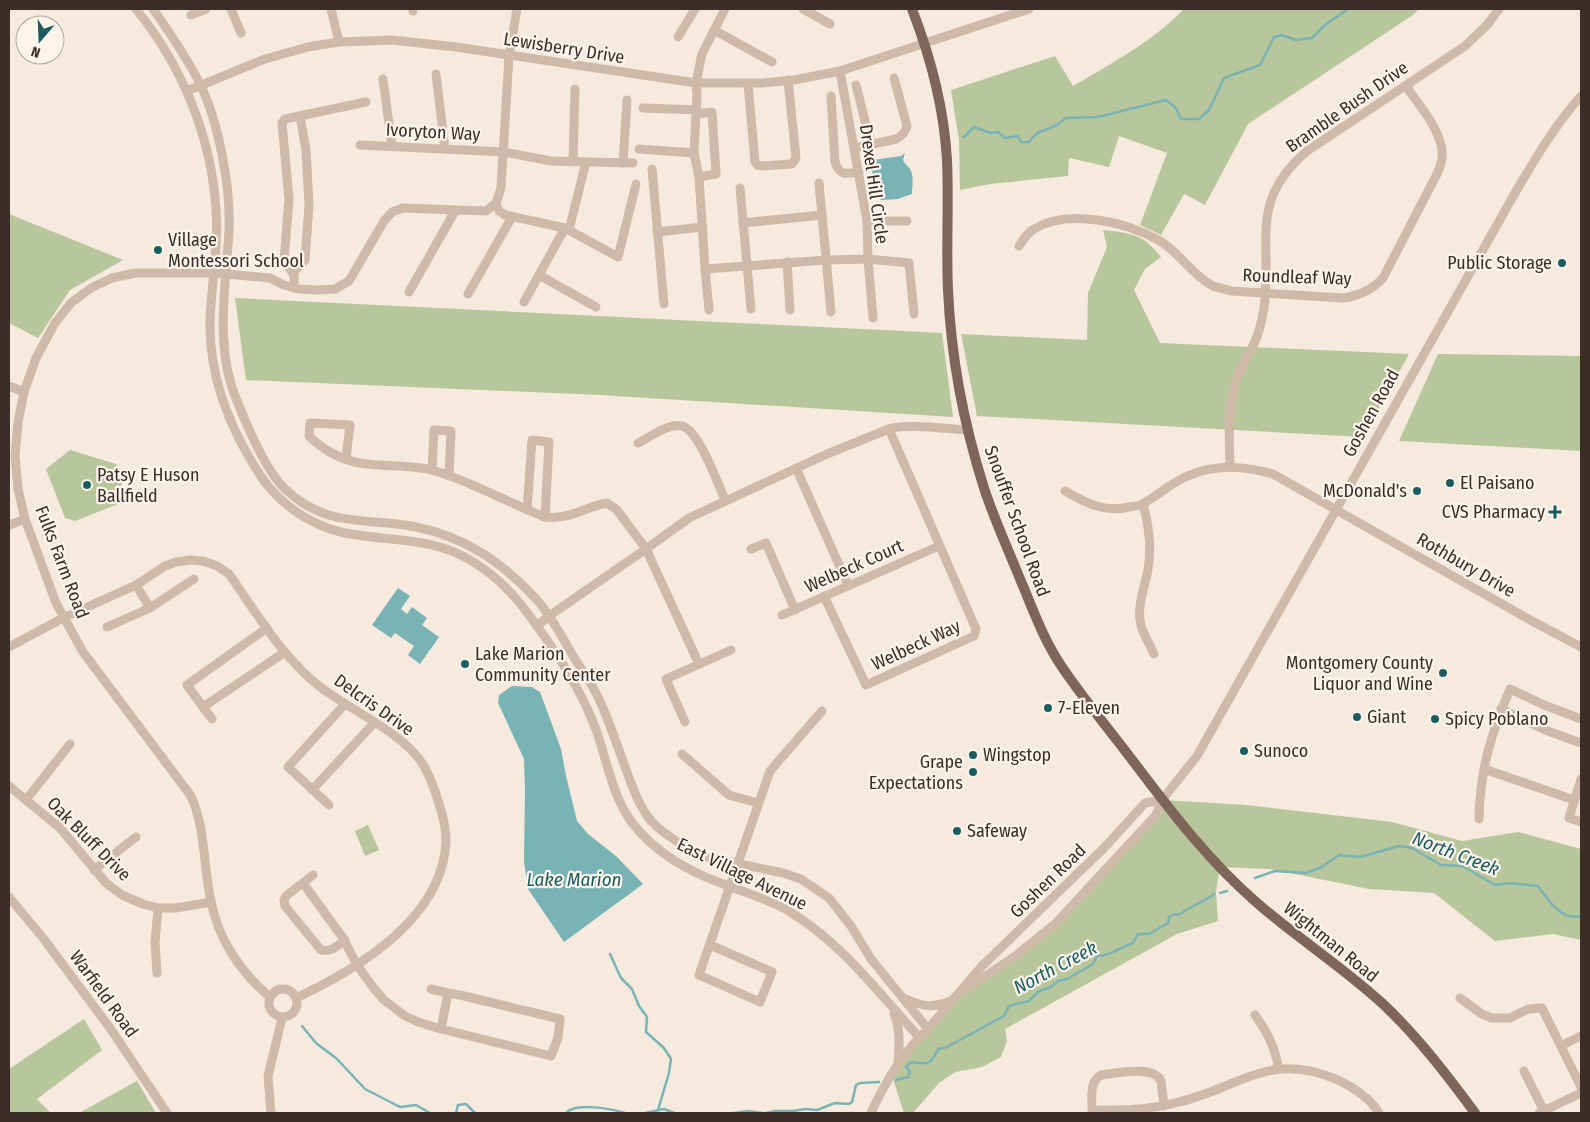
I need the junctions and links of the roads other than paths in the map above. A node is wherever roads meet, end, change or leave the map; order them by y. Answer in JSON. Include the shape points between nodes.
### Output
{"nodes":[{"id":1,"x":136,"y":9,"type":"edge"},
{"id":2,"x":154,"y":9,"type":"edge"},
{"id":3,"x":206,"y":9,"type":"edge"},
{"id":4,"x":231,"y":9,"type":"edge"},
{"id":5,"x":331,"y":9,"type":"edge"},
{"id":6,"x":517,"y":9,"type":"edge"},
{"id":7,"x":695,"y":9,"type":"edge"},
{"id":8,"x":725,"y":9,"type":"edge"},
{"id":9,"x":803,"y":9,"type":"edge"},
{"id":10,"x":912,"y":9,"type":"edge"},
{"id":11,"x":1029,"y":9,"type":"edge"},
{"id":12,"x":1499,"y":9,"type":"edge"},
{"id":13,"x":191,"y":15,"type":"dead end"},
{"id":14,"x":830,"y":24,"type":"dead end"},
{"id":15,"x":714,"y":30,"type":"junction"},
{"id":16,"x":241,"y":33,"type":"dead end"},
{"id":17,"x":678,"y":37,"type":"dead end"},
{"id":18,"x":339,"y":42,"type":"junction"},
{"id":19,"x":925,"y":43,"type":"junction"},
{"id":20,"x":509,"y":56,"type":"junction"},
{"id":21,"x":772,"y":62,"type":"dead end"},
{"id":22,"x":840,"y":71,"type":"junction"},
{"id":23,"x":436,"y":74,"type":"dead end"},
{"id":24,"x":894,"y":78,"type":"dead end"},
{"id":25,"x":383,"y":79,"type":"dead end"},
{"id":26,"x":788,"y":80,"type":"junction"},
{"id":27,"x":696,"y":84,"type":"junction"},
{"id":28,"x":748,"y":84,"type":"junction"},
{"id":29,"x":201,"y":85,"type":"junction"},
{"id":30,"x":856,"y":85,"type":"dead end"},
{"id":31,"x":1406,"y":86,"type":"junction"},
{"id":32,"x":575,"y":89,"type":"dead end"},
{"id":33,"x":187,"y":91,"type":"junction"},
{"id":34,"x":831,"y":96,"type":"dead end"},
{"id":35,"x":1581,"y":96,"type":"edge"},
{"id":36,"x":627,"y":100,"type":"dead end"},
{"id":37,"x":366,"y":102,"type":"dead end"},
{"id":38,"x":643,"y":108,"type":"dead end"},
{"id":39,"x":696,"y":112,"type":"junction"},
{"id":40,"x":300,"y":116,"type":"junction"},
{"id":41,"x":360,"y":144,"type":"dead end"},
{"id":42,"x":871,"y":145,"type":"junction"},
{"id":43,"x":392,"y":146,"type":"junction"},
{"id":44,"x":855,"y":148,"type":"junction"},
{"id":45,"x":445,"y":149,"type":"junction"},
{"id":46,"x":639,"y":149,"type":"dead end"},
{"id":47,"x":504,"y":152,"type":"junction"},
{"id":48,"x":694,"y":153,"type":"junction"},
{"id":49,"x":573,"y":162,"type":"junction"},
{"id":50,"x":586,"y":162,"type":"junction"},
{"id":51,"x":622,"y":163,"type":"junction"},
{"id":52,"x":633,"y":164,"type":"dead end"},
{"id":53,"x":652,"y":169,"type":"dead end"},
{"id":54,"x":859,"y":172,"type":"junction"},
{"id":55,"x":699,"y":177,"type":"junction"},
{"id":56,"x":819,"y":183,"type":"dead end"},
{"id":57,"x":636,"y":184,"type":"dead end"},
{"id":58,"x":740,"y":188,"type":"dead end"},
{"id":59,"x":496,"y":202,"type":"junction"},
{"id":60,"x":455,"y":211,"type":"junction"},
{"id":61,"x":822,"y":215,"type":"junction"},
{"id":62,"x":512,"y":217,"type":"junction"},
{"id":63,"x":867,"y":221,"type":"junction"},
{"id":64,"x":907,"y":221,"type":"dead end"},
{"id":65,"x":743,"y":223,"type":"junction"},
{"id":66,"x":703,"y":227,"type":"junction"},
{"id":67,"x":567,"y":230,"type":"junction"},
{"id":68,"x":657,"y":232,"type":"junction"},
{"id":69,"x":1019,"y":246,"type":"dead end"},
{"id":70,"x":868,"y":259,"type":"junction"},
{"id":71,"x":827,"y":260,"type":"junction"},
{"id":72,"x":787,"y":262,"type":"junction"},
{"id":73,"x":746,"y":266,"type":"junction"},
{"id":74,"x":706,"y":269,"type":"junction"},
{"id":75,"x":214,"y":273,"type":"junction"},
{"id":76,"x":293,"y":273,"type":"junction"},
{"id":77,"x":226,"y":274,"type":"junction"},
{"id":78,"x":539,"y":275,"type":"junction"},
{"id":79,"x":294,"y":288,"type":"junction"},
{"id":80,"x":409,"y":292,"type":"dead end"},
{"id":81,"x":1265,"y":293,"type":"junction"},
{"id":82,"x":468,"y":294,"type":"dead end"},
{"id":83,"x":524,"y":302,"type":"dead end"},
{"id":84,"x":664,"y":304,"type":"dead end"},
{"id":85,"x":596,"y":307,"type":"dead end"},
{"id":86,"x":751,"y":309,"type":"dead end"},
{"id":87,"x":709,"y":310,"type":"dead end"},
{"id":88,"x":790,"y":310,"type":"dead end"},
{"id":89,"x":831,"y":312,"type":"dead end"},
{"id":90,"x":914,"y":314,"type":"dead end"},
{"id":91,"x":873,"y":318,"type":"dead end"},
{"id":92,"x":9,"y":386,"type":"edge"},
{"id":93,"x":24,"y":392,"type":"junction"},
{"id":94,"x":889,"y":429,"type":"junction"},
{"id":95,"x":968,"y":430,"type":"junction"},
{"id":96,"x":638,"y":443,"type":"dead end"},
{"id":97,"x":346,"y":459,"type":"junction"},
{"id":98,"x":1230,"y":466,"type":"junction"},
{"id":99,"x":796,"y":468,"type":"junction"},
{"id":100,"x":432,"y":470,"type":"junction"},
{"id":101,"x":449,"y":476,"type":"junction"},
{"id":102,"x":1065,"y":490,"type":"dead end"},
{"id":103,"x":725,"y":500,"type":"junction"},
{"id":104,"x":1143,"y":504,"type":"junction"},
{"id":105,"x":1337,"y":509,"type":"junction"},
{"id":106,"x":528,"y":510,"type":"junction"},
{"id":107,"x":545,"y":517,"type":"junction"},
{"id":108,"x":25,"y":520,"type":"junction"},
{"id":109,"x":9,"y":525,"type":"edge"},
{"id":110,"x":939,"y":546,"type":"junction"},
{"id":111,"x":646,"y":549,"type":"junction"},
{"id":112,"x":750,"y":549,"type":"dead end"},
{"id":113,"x":194,"y":579,"type":"dead end"},
{"id":114,"x":136,"y":585,"type":"junction"},
{"id":115,"x":848,"y":585,"type":"junction"},
{"id":116,"x":824,"y":596,"type":"junction"},
{"id":117,"x":150,"y":608,"type":"junction"},
{"id":118,"x":795,"y":610,"type":"junction"},
{"id":119,"x":549,"y":616,"type":"junction"},
{"id":120,"x":782,"y":616,"type":"dead end"},
{"id":121,"x":63,"y":618,"type":"junction"},
{"id":122,"x":107,"y":626,"type":"dead end"},
{"id":123,"x":537,"y":626,"type":"junction"},
{"id":124,"x":267,"y":628,"type":"junction"},
{"id":125,"x":9,"y":647,"type":"edge"},
{"id":126,"x":1581,"y":647,"type":"edge"},
{"id":127,"x":731,"y":650,"type":"dead end"},
{"id":128,"x":285,"y":652,"type":"junction"},
{"id":129,"x":1154,"y":654,"type":"dead end"},
{"id":130,"x":699,"y":664,"type":"junction"},
{"id":131,"x":345,"y":704,"type":"junction"},
{"id":132,"x":203,"y":707,"type":"junction"},
{"id":133,"x":1502,"y":709,"type":"junction"},
{"id":134,"x":822,"y":711,"type":"dead end"},
{"id":135,"x":212,"y":719,"type":"dead end"},
{"id":136,"x":1581,"y":719,"type":"edge"},
{"id":137,"x":685,"y":722,"type":"dead end"},
{"id":138,"x":374,"y":723,"type":"junction"},
{"id":139,"x":1581,"y":743,"type":"edge"},
{"id":140,"x":70,"y":744,"type":"dead end"},
{"id":141,"x":682,"y":754,"type":"dead end"},
{"id":142,"x":1484,"y":769,"type":"junction"},
{"id":143,"x":1581,"y":779,"type":"edge"},
{"id":144,"x":9,"y":786,"type":"edge"},
{"id":145,"x":312,"y":790,"type":"junction"},
{"id":146,"x":26,"y":800,"type":"junction"},
{"id":147,"x":1162,"y":800,"type":"junction"},
{"id":148,"x":1574,"y":800,"type":"junction"},
{"id":149,"x":758,"y":803,"type":"junction"},
{"id":150,"x":329,"y":805,"type":"dead end"},
{"id":151,"x":1479,"y":819,"type":"dead end"},
{"id":152,"x":1581,"y":822,"type":"edge"},
{"id":153,"x":136,"y":837,"type":"dead end"},
{"id":154,"x":738,"y":864,"type":"junction"},
{"id":155,"x":94,"y":870,"type":"junction"},
{"id":156,"x":314,"y":875,"type":"dead end"},
{"id":157,"x":303,"y":883,"type":"junction"},
{"id":158,"x":729,"y":886,"type":"junction"},
{"id":159,"x":9,"y":897,"type":"edge"},
{"id":160,"x":211,"y":902,"type":"junction"},
{"id":161,"x":158,"y":908,"type":"junction"},
{"id":162,"x":345,"y":940,"type":"junction"},
{"id":163,"x":710,"y":946,"type":"junction"},
{"id":164,"x":357,"y":966,"type":"junction"},
{"id":165,"x":157,"y":973,"type":"dead end"},
{"id":166,"x":431,"y":989,"type":"dead end"},
{"id":167,"x":448,"y":993,"type":"junction"},
{"id":168,"x":960,"y":993,"type":"junction"},
{"id":169,"x":270,"y":997,"type":"junction"},
{"id":170,"x":296,"y":998,"type":"junction"},
{"id":171,"x":904,"y":998,"type":"junction"},
{"id":172,"x":1460,"y":998,"type":"dead end"},
{"id":173,"x":951,"y":1001,"type":"junction"},
{"id":174,"x":890,"y":1005,"type":"junction"},
{"id":175,"x":1255,"y":1015,"type":"dead end"},
{"id":176,"x":282,"y":1018,"type":"junction"},
{"id":177,"x":441,"y":1029,"type":"junction"},
{"id":178,"x":928,"y":1029,"type":"junction"},
{"id":179,"x":1581,"y":1036,"type":"edge"},
{"id":180,"x":919,"y":1038,"type":"junction"},
{"id":181,"x":1562,"y":1045,"type":"junction"},
{"id":182,"x":898,"y":1065,"type":"junction"},
{"id":183,"x":1279,"y":1068,"type":"junction"},
{"id":184,"x":1524,"y":1071,"type":"dead end"},
{"id":185,"x":1581,"y":1087,"type":"edge"},
{"id":186,"x":1581,"y":1093,"type":"edge"},
{"id":187,"x":1164,"y":1106,"type":"junction"},
{"id":188,"x":1127,"y":1112,"type":"edge"},
{"id":189,"x":1377,"y":1112,"type":"edge"},
{"id":190,"x":1542,"y":1112,"type":"edge"},
{"id":191,"x":167,"y":1113,"type":"edge"},
{"id":192,"x":271,"y":1113,"type":"edge"},
{"id":193,"x":871,"y":1113,"type":"edge"},
{"id":194,"x":1475,"y":1113,"type":"edge"}],
"edges":[{"from":1,"to":33,"type":"street","name":"East Village Avenue","via":[[166,50]]},
{"from":2,"to":29,"type":"street","name":"East Village Avenue"},
{"from":3,"to":13,"type":"street"},
{"from":4,"to":16,"type":"street"},
{"from":5,"to":18,"type":"street"},
{"from":6,"to":20,"type":"street"},
{"from":7,"to":17,"type":"street"},
{"from":8,"to":15,"type":"street"},
{"from":9,"to":14,"type":"street"},
{"from":10,"to":19,"type":"main road","name":"Snouffer School Road"},
{"from":11,"to":19,"type":"street","name":"Lewisberry Drive"},
{"from":12,"to":31,"type":"street","name":"Bramble Bush Drive","via":[[1465,46]]},
{"from":15,"to":21,"type":"street"},
{"from":15,"to":27,"type":"street","via":[[702,54]]},
{"from":18,"to":20,"type":"street","name":"Lewisberry Drive","via":[[392,40]]},
{"from":18,"to":29,"type":"street","name":"Lewisberry Drive","via":[[265,60]]},
{"from":19,"to":22,"type":"street","name":"Lewisberry Drive"},
{"from":19,"to":95,"type":"main road","name":"Snouffer School Road","via":[[940,101],[946,142],[949,307]]},
{"from":20,"to":27,"type":"street","name":"Lewisberry Drive"},
{"from":20,"to":47,"type":"street"},
{"from":22,"to":26,"type":"street","name":"Lewisberry Drive"},
{"from":22,"to":44,"type":"street","name":"Drexel Hill Circle"},
{"from":23,"to":45,"type":"street"},
{"from":24,"to":42,"type":"street","via":[[907,126],[896,139]]},
{"from":25,"to":43,"type":"street"},
{"from":26,"to":28,"type":"street","name":"Lewisberry Drive"},
{"from":26,"to":28,"type":"street","via":[[796,158],[792,164],[762,166],[755,162]]},
{"from":27,"to":28,"type":"street","name":"Lewisberry Drive"},
{"from":27,"to":39,"type":"street"},
{"from":29,"to":33,"type":"street","name":"Lewisberry Drive"},
{"from":29,"to":77,"type":"street","name":"East Village Avenue","via":[[220,147],[227,190]]},
{"from":30,"to":42,"type":"street"},
{"from":31,"to":81,"type":"street","name":"Bramble Bush Drive","via":[[1307,150],[1277,186],[1268,208],[1265,232]]},
{"from":31,"to":81,"type":"street","name":"Roundleaf Way","via":[[1441,141],[1442,159],[1438,174],[1383,278],[1360,295],[1344,298]]},
{"from":32,"to":49,"type":"street"},
{"from":33,"to":75,"type":"street","name":"East Village Avenue","via":[[202,130],[211,168],[216,209]]},
{"from":34,"to":54,"type":"street","via":[[836,168],[841,173]]},
{"from":35,"to":105,"type":"street","name":"Goshen Road","via":[[1542,147]]},
{"from":36,"to":51,"type":"street"},
{"from":37,"to":40,"type":"street"},
{"from":38,"to":39,"type":"street"},
{"from":39,"to":48,"type":"street"},
{"from":39,"to":55,"type":"street","via":[[712,112],[716,174]]},
{"from":40,"to":76,"type":"street","via":[[310,205],[305,260]]},
{"from":40,"to":76,"type":"street","via":[[282,122],[288,199],[284,261]]},
{"from":41,"to":43,"type":"street","name":"Ivoryton Way"},
{"from":42,"to":44,"type":"street"},
{"from":43,"to":45,"type":"street","name":"Ivoryton Way"},
{"from":44,"to":54,"type":"street","name":"Drexel Hill Circle"},
{"from":45,"to":47,"type":"street","name":"Ivoryton Way"},
{"from":46,"to":48,"type":"street"},
{"from":47,"to":49,"type":"street","name":"Ivoryton Way","via":[[551,162]]},
{"from":47,"to":59,"type":"street","via":[[501,188]]},
{"from":48,"to":55,"type":"street"},
{"from":49,"to":50,"type":"street","name":"Ivoryton Way"},
{"from":50,"to":51,"type":"street","name":"Ivoryton Way"},
{"from":50,"to":67,"type":"street"},
{"from":51,"to":52,"type":"street","name":"Ivoryton Way"},
{"from":53,"to":68,"type":"street"},
{"from":54,"to":63,"type":"street","name":"Drexel Hill Circle"},
{"from":55,"to":66,"type":"street"},
{"from":56,"to":61,"type":"street"},
{"from":57,"to":67,"type":"street","via":[[618,257]]},
{"from":58,"to":65,"type":"street"},
{"from":59,"to":60,"type":"street","name":"Fulks Farm Road","via":[[486,211]]},
{"from":59,"to":62,"type":"street","via":[[499,211]]},
{"from":60,"to":79,"type":"street","name":"Fulks Farm Road","via":[[403,208],[392,212],[349,281],[335,289]]},
{"from":60,"to":80,"type":"street"},
{"from":61,"to":65,"type":"street"},
{"from":61,"to":71,"type":"street"},
{"from":62,"to":67,"type":"street"},
{"from":62,"to":82,"type":"street"},
{"from":63,"to":64,"type":"street"},
{"from":63,"to":70,"type":"street","name":"Drexel Hill Circle"},
{"from":65,"to":73,"type":"street"},
{"from":66,"to":68,"type":"street"},
{"from":66,"to":74,"type":"street"},
{"from":67,"to":78,"type":"street"},
{"from":68,"to":84,"type":"street"},
{"from":69,"to":81,"type":"street","name":"Roundleaf Way","via":[[1027,234],[1046,223],[1084,219],[1119,224],[1161,241],[1214,286],[1231,291]]},
{"from":70,"to":71,"type":"street","name":"Drexel Hill Circle"},
{"from":70,"to":90,"type":"street","via":[[908,263]]},
{"from":70,"to":91,"type":"street"},
{"from":71,"to":72,"type":"street","name":"Drexel Hill Circle"},
{"from":71,"to":89,"type":"street"},
{"from":72,"to":73,"type":"street","name":"Drexel Hill Circle"},
{"from":72,"to":88,"type":"street"},
{"from":73,"to":74,"type":"street","name":"Drexel Hill Circle"},
{"from":73,"to":86,"type":"street"},
{"from":74,"to":87,"type":"street"},
{"from":75,"to":77,"type":"street","name":"Fulks Farm Road"},
{"from":75,"to":93,"type":"street","name":"Fulks Farm Road","via":[[135,273],[112,278],[91,288],[71,303],[55,323],[36,358]]},
{"from":75,"to":123,"type":"street","name":"East Village Avenue","via":[[210,343],[218,392],[244,448],[276,496],[302,516],[333,530],[421,541],[472,560],[496,577]]},
{"from":76,"to":79,"type":"street"},
{"from":77,"to":79,"type":"street","name":"Fulks Farm Road","via":[[270,278]]},
{"from":77,"to":119,"type":"street","name":"East Village Avenue","via":[[223,335],[227,369],[236,399],[262,455],[285,489],[314,509],[333,517],[413,526],[457,540],[488,555],[510,572]]},
{"from":78,"to":83,"type":"street"},
{"from":78,"to":85,"type":"street"},
{"from":81,"to":98,"type":"street","name":"Bramble Bush Drive","via":[[1259,329],[1238,374],[1232,398],[1228,422]]},
{"from":92,"to":93,"type":"street"},
{"from":93,"to":108,"type":"street","name":"Fulks Farm Road","via":[[15,456]]},
{"from":94,"to":95,"type":"street"},
{"from":94,"to":99,"type":"street"},
{"from":94,"to":110,"type":"street","name":"Welbeck Way"},
{"from":95,"to":147,"type":"main road","name":"Snouffer School Road","via":[[998,526],[1046,640],[1061,666]]},
{"from":96,"to":103,"type":"street","via":[[675,426],[691,431]]},
{"from":97,"to":97,"type":"street","via":[[317,444],[309,436],[310,422],[350,425]]},
{"from":97,"to":100,"type":"street","via":[[365,464]]},
{"from":98,"to":104,"type":"street","name":"Rothbury Drive","via":[[1189,475]]},
{"from":98,"to":105,"type":"street","name":"Rothbury Drive","via":[[1273,474]]},
{"from":99,"to":103,"type":"street"},
{"from":99,"to":115,"type":"street"},
{"from":100,"to":101,"type":"street"},
{"from":100,"to":101,"type":"street","via":[[434,430],[451,431]]},
{"from":101,"to":106,"type":"street"},
{"from":102,"to":104,"type":"street","via":[[1089,505],[1101,508],[1121,509]]},
{"from":103,"to":111,"type":"street","via":[[689,518]]},
{"from":104,"to":129,"type":"street","via":[[1150,541],[1148,569],[1140,596],[1140,616],[1141,626]]},
{"from":105,"to":126,"type":"street","name":"Rothbury Drive"},
{"from":105,"to":147,"type":"street","name":"Goshen Road","via":[[1197,756]]},
{"from":106,"to":107,"type":"street"},
{"from":106,"to":107,"type":"street","via":[[532,440],[550,442]]},
{"from":107,"to":111,"type":"street","via":[[579,513],[607,503],[617,510]]},
{"from":108,"to":109,"type":"street"},
{"from":108,"to":121,"type":"street","name":"Fulks Farm Road"},
{"from":110,"to":115,"type":"street","name":"Welbeck Court"},
{"from":110,"to":116,"type":"street","name":"Welbeck Way","via":[[976,629],[974,636],[866,685]]},
{"from":111,"to":119,"type":"street"},
{"from":111,"to":130,"type":"street"},
{"from":112,"to":118,"type":"street","via":[[766,543]]},
{"from":113,"to":117,"type":"street"},
{"from":114,"to":117,"type":"street"},
{"from":114,"to":121,"type":"street","name":"Delcris Drive"},
{"from":114,"to":124,"type":"street","name":"Delcris Drive","via":[[176,562],[190,560],[217,566],[229,574]]},
{"from":115,"to":116,"type":"street","name":"Welbeck Court"},
{"from":116,"to":118,"type":"street","name":"Welbeck Court"},
{"from":117,"to":122,"type":"street"},
{"from":118,"to":120,"type":"street","name":"Welbeck Court"},
{"from":119,"to":123,"type":"street"},
{"from":119,"to":154,"type":"street","name":"East Village Avenue","via":[[598,698],[634,790],[652,823],[691,851]]},
{"from":121,"to":125,"type":"street"},
{"from":121,"to":160,"type":"street","name":"Fulks Farm Road","via":[[83,652],[191,796],[202,831]]},
{"from":123,"to":158,"type":"street","name":"East Village Avenue","via":[[585,704],[596,728],[616,794],[627,815],[667,856],[694,872]]},
{"from":124,"to":128,"type":"street","name":"Delcris Drive"},
{"from":124,"to":132,"type":"street","via":[[187,685]]},
{"from":127,"to":130,"type":"street"},
{"from":128,"to":131,"type":"street","name":"Delcris Drive","via":[[318,686]]},
{"from":128,"to":132,"type":"street"},
{"from":130,"to":137,"type":"street","via":[[666,679]]},
{"from":131,"to":138,"type":"street","name":"Delcris Drive"},
{"from":131,"to":145,"type":"street","via":[[288,767]]},
{"from":132,"to":135,"type":"street"},
{"from":133,"to":136,"type":"street","via":[[1510,689]]},
{"from":133,"to":139,"type":"street"},
{"from":133,"to":142,"type":"street"},
{"from":134,"to":149,"type":"street","via":[[770,771]]},
{"from":138,"to":145,"type":"street"},
{"from":138,"to":164,"type":"street","name":"Delcris Drive","via":[[406,744],[421,762],[443,817],[446,840],[441,868],[428,897],[394,936]]},
{"from":140,"to":146,"type":"street"},
{"from":141,"to":149,"type":"street","via":[[729,795]]},
{"from":142,"to":148,"type":"street"},
{"from":142,"to":151,"type":"street"},
{"from":143,"to":148,"type":"street"},
{"from":144,"to":146,"type":"street","name":"Oak Bluff Drive"},
{"from":145,"to":150,"type":"street"},
{"from":146,"to":155,"type":"street","name":"Oak Bluff Drive","via":[[60,828]]},
{"from":147,"to":168,"type":"street","name":"Goshen Road","via":[[1156,815],[1055,924],[1014,957]]},
{"from":147,"to":168,"type":"street","name":"Goshen Road","via":[[1145,803],[1105,847],[982,966]]},
{"from":147,"to":194,"type":"main road","name":"Wightman Road","via":[[1202,848],[1250,896],[1383,1005],[1420,1042]]},
{"from":148,"to":152,"type":"street","via":[[1569,818]]},
{"from":149,"to":154,"type":"street"},
{"from":153,"to":155,"type":"street"},
{"from":154,"to":158,"type":"street"},
{"from":154,"to":171,"type":"street","name":"East Village Avenue","via":[[801,879],[829,898],[871,959]]},
{"from":155,"to":161,"type":"street","name":"Oak Bluff Drive","via":[[122,895]]},
{"from":156,"to":157,"type":"street"},
{"from":157,"to":162,"type":"street"},
{"from":157,"to":162,"type":"street","via":[[286,896],[285,906],[321,950],[333,950]]},
{"from":158,"to":163,"type":"street"},
{"from":158,"to":174,"type":"street","name":"East Village Avenue","via":[[784,909],[815,930],[853,964]]},
{"from":159,"to":191,"type":"street","name":"Warfield Road","via":[[110,1028]]},
{"from":160,"to":161,"type":"street","name":"Oak Bluff Drive"},
{"from":160,"to":169,"type":"street","name":"Fulks Farm Road","via":[[229,950],[257,987]]},
{"from":161,"to":165,"type":"street"},
{"from":162,"to":164,"type":"street"},
{"from":163,"to":163,"type":"street","via":[[772,972],[760,1002],[699,975]]},
{"from":164,"to":170,"type":"street","name":"Delcris Drive"},
{"from":164,"to":177,"type":"street","via":[[384,1000],[405,1016]]},
{"from":166,"to":167,"type":"street"},
{"from":167,"to":177,"type":"street"},
{"from":167,"to":177,"type":"street","via":[[560,1019],[558,1038],[551,1056]]},
{"from":168,"to":173,"type":"street","name":"Goshen Road"},
{"from":169,"to":170,"type":"street","via":[[283,989]]},
{"from":169,"to":176,"type":"street","via":[[271,1010]]},
{"from":170,"to":176,"type":"street","via":[[298,1003],[294,1013]]},
{"from":171,"to":173,"type":"street","via":[[927,1006]]},
{"from":171,"to":178,"type":"street","name":"East Village Avenue"},
{"from":172,"to":181,"type":"street","via":[[1492,1018],[1510,1018],[1528,1009],[1542,1008]]},
{"from":173,"to":178,"type":"street","name":"Goshen Road"},
{"from":174,"to":180,"type":"street","name":"East Village Avenue"},
{"from":174,"to":182,"type":"street","via":[[898,1022]]},
{"from":175,"to":183,"type":"street","via":[[1274,1044]]},
{"from":176,"to":192,"type":"street","via":[[268,1076]]},
{"from":178,"to":180,"type":"street","name":"Goshen Road"},
{"from":179,"to":181,"type":"street"},
{"from":180,"to":182,"type":"street","name":"Goshen Road"},
{"from":181,"to":185,"type":"street"},
{"from":182,"to":193,"type":"street","name":"Goshen Road"},
{"from":183,"to":187,"type":"street"},
{"from":183,"to":189,"type":"street","via":[[1327,1075],[1359,1092]]},
{"from":184,"to":190,"type":"street"},
{"from":186,"to":190,"type":"street"},
{"from":187,"to":188,"type":"street"},
{"from":187,"to":188,"type":"street","via":[[1160,1078],[1155,1074],[1146,1071],[1097,1076],[1092,1090],[1092,1110]]}]}
